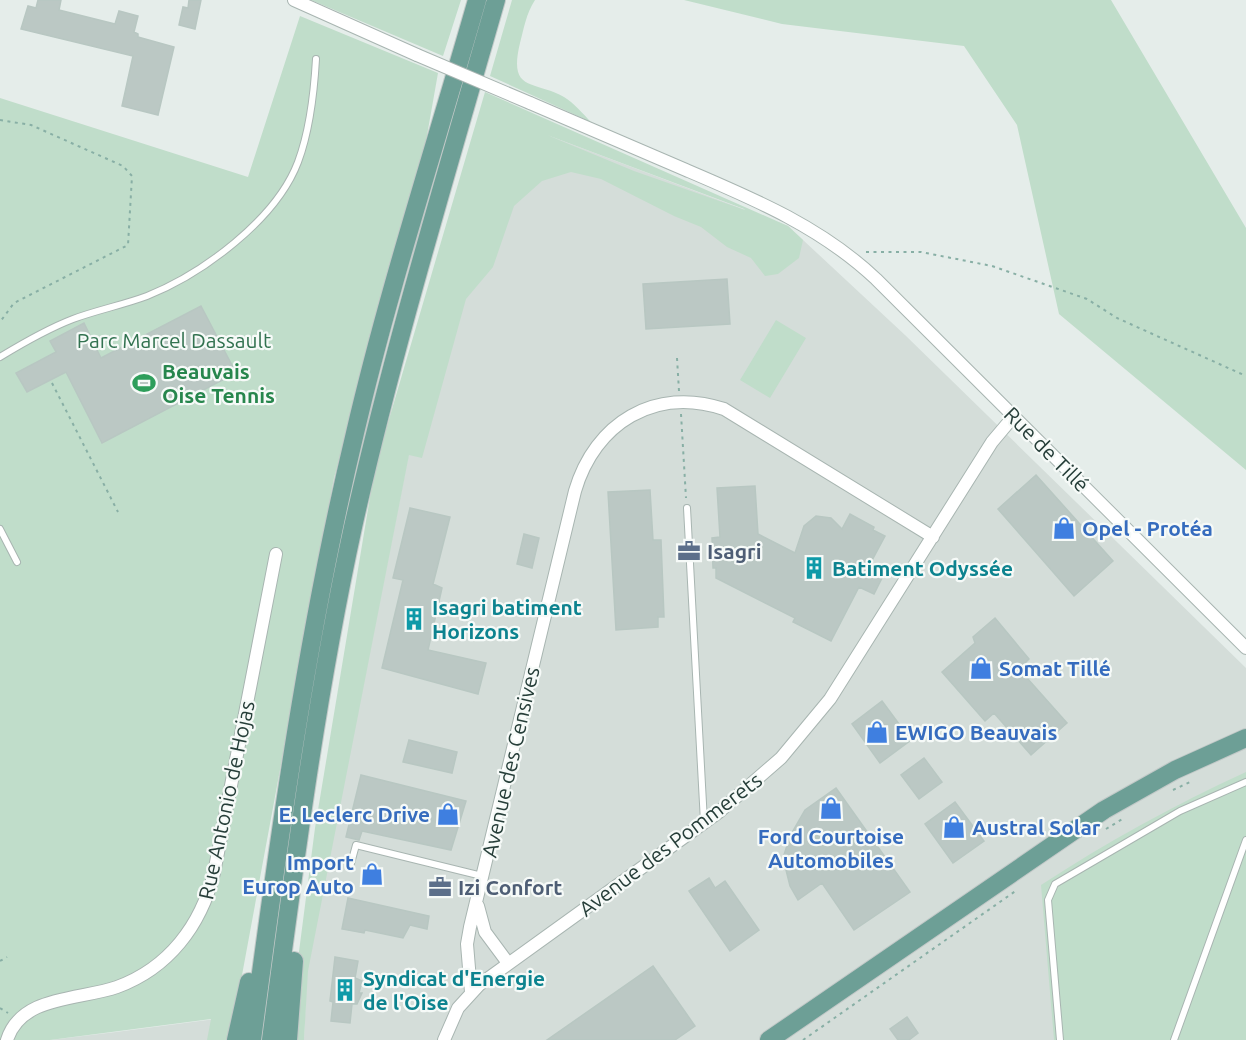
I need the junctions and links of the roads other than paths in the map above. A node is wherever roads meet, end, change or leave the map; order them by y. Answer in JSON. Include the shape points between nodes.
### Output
{"nodes":[{"id":1,"x":294,"y":0,"type":"edge"},
{"id":2,"x":477,"y":0,"type":"edge"},
{"id":3,"x":496,"y":0,"type":"edge"},
{"id":4,"x":316,"y":59,"type":"dead end"},
{"id":5,"x":0,"y":357,"type":"edge"},
{"id":6,"x":1014,"y":416,"type":"junction"},
{"id":7,"x":687,"y":508,"type":"road end"},
{"id":8,"x":0,"y":529,"type":"edge"},
{"id":9,"x":933,"y":537,"type":"junction"},
{"id":10,"x":276,"y":554,"type":"dead end"},
{"id":11,"x":17,"y":562,"type":"dead end"},
{"id":12,"x":1246,"y":648,"type":"edge"},
{"id":13,"x":314,"y":733,"type":"junction"},
{"id":14,"x":1246,"y":738,"type":"edge"},
{"id":15,"x":1246,"y":747,"type":"edge"},
{"id":16,"x":1246,"y":782,"type":"edge"},
{"id":17,"x":704,"y":824,"type":"junction"},
{"id":18,"x":1246,"y":840,"type":"edge"},
{"id":19,"x":350,"y":867,"type":"dead end"},
{"id":20,"x":483,"y":876,"type":"junction"},
{"id":21,"x":272,"y":890,"type":"junction"},
{"id":22,"x":478,"y":899,"type":"junction"},
{"id":23,"x":508,"y":963,"type":"junction"},
{"id":24,"x":471,"y":992,"type":"junction"},
{"id":25,"x":7,"y":1040,"type":"edge"},
{"id":26,"x":236,"y":1040,"type":"edge"},
{"id":27,"x":252,"y":1040,"type":"edge"},
{"id":28,"x":271,"y":1040,"type":"edge"},
{"id":29,"x":288,"y":1040,"type":"edge"},
{"id":30,"x":444,"y":1040,"type":"edge"},
{"id":31,"x":769,"y":1040,"type":"edge"},
{"id":32,"x":784,"y":1040,"type":"edge"},
{"id":33,"x":1060,"y":1040,"type":"edge"},
{"id":34,"x":1174,"y":1040,"type":"edge"}],
"edges":[{"from":1,"to":6,"type":"street","name":"Rue de Tillé","bridge":true,"via":[[766,205],[817,232],[845,252]]},
{"from":2,"to":21,"type":"main road","via":[[353,441],[305,670]]},
{"from":3,"to":13,"type":"main road","via":[[384,394]]},
{"from":4,"to":5,"type":"lane","via":[[313,102],[297,163],[270,208],[221,254],[174,283],[147,296],[61,324]]},
{"from":6,"to":9,"type":"street","name":"Avenue des Pommerets","via":[[992,442]]},
{"from":6,"to":12,"type":"street","name":"Rue de Tillé"},
{"from":7,"to":17,"type":"lane"},
{"from":8,"to":11,"type":"lane"},
{"from":9,"to":17,"type":"street","name":"Avenue des Pommerets","via":[[813,722],[760,779]]},
{"from":9,"to":20,"type":"street","name":"Avenue des Censives","via":[[734,413],[704,403],[680,402],[647,409],[616,425],[594,448],[575,491]]},
{"from":10,"to":25,"type":"street","name":"Rue Antonio de Hojas","via":[[213,873],[198,919],[168,956],[139,977],[106,990],[36,1007],[17,1022]]},
{"from":13,"to":28,"type":"main road"},
{"from":13,"to":29,"type":"main road","via":[[313,792]]},
{"from":14,"to":31,"type":"main road","via":[[1183,766],[1098,814]]},
{"from":15,"to":32,"type":"main road","via":[[1178,777],[1099,823]]},
{"from":16,"to":33,"type":"lane","via":[[1180,810],[1055,884],[1048,900]]},
{"from":17,"to":23,"type":"street","name":"Avenue des Pommerets"},
{"from":18,"to":34,"type":"lane"},
{"from":19,"to":20,"type":"lane","via":[[356,845]]},
{"from":20,"to":22,"type":"street","name":"Avenue des Censives"},
{"from":21,"to":26,"type":"main road"},
{"from":21,"to":27,"type":"main road"},
{"from":22,"to":23,"type":"street","name":"Avenue des Censives","via":[[485,932]]},
{"from":22,"to":24,"type":"street","name":"Avenue des Censives","via":[[467,944]]},
{"from":23,"to":24,"type":"street","name":"Avenue des Pommerets"},
{"from":24,"to":30,"type":"street","name":"Avenue des Pommerets","via":[[458,1008]]}]}
